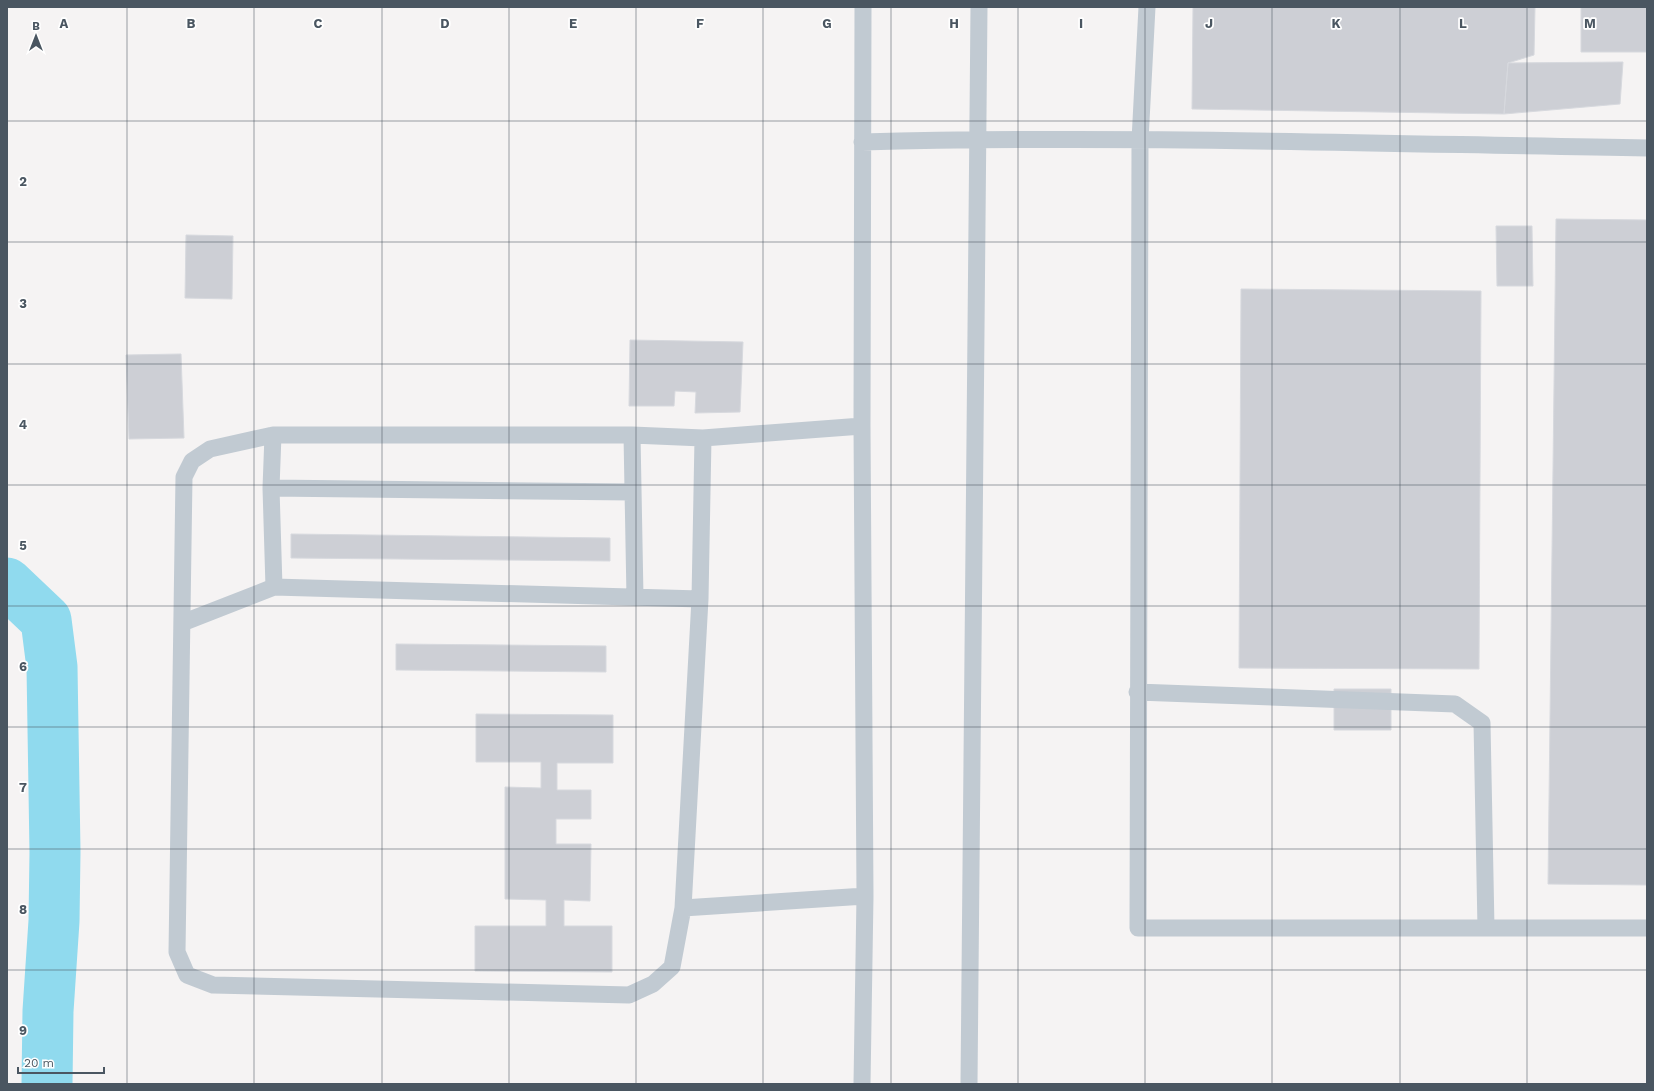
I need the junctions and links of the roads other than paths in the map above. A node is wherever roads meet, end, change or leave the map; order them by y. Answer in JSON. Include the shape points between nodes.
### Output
{"nodes":[{"id":1,"x":862,"y":7,"type":"edge"},
{"id":2,"x":979,"y":7,"type":"edge"},
{"id":3,"x":1147,"y":7,"type":"edge"},
{"id":4,"x":978,"y":139,"type":"junction"},
{"id":5,"x":1140,"y":140,"type":"junction"},
{"id":6,"x":862,"y":142,"type":"junction"},
{"id":7,"x":1647,"y":148,"type":"edge"},
{"id":8,"x":862,"y":426,"type":"junction"},
{"id":9,"x":273,"y":435,"type":"junction"},
{"id":10,"x":632,"y":435,"type":"junction"},
{"id":11,"x":704,"y":438,"type":"junction"},
{"id":12,"x":271,"y":488,"type":"junction"},
{"id":13,"x":632,"y":492,"type":"junction"},
{"id":14,"x":274,"y":587,"type":"junction"},
{"id":15,"x":635,"y":597,"type":"junction"},
{"id":16,"x":700,"y":599,"type":"junction"},
{"id":17,"x":182,"y":623,"type":"junction"},
{"id":18,"x":1137,"y":692,"type":"junction"},
{"id":19,"x":865,"y":896,"type":"junction"},
{"id":20,"x":683,"y":908,"type":"junction"},
{"id":21,"x":1486,"y":928,"type":"junction"},
{"id":22,"x":1647,"y":928,"type":"edge"},
{"id":23,"x":862,"y":1084,"type":"edge"},
{"id":24,"x":969,"y":1084,"type":"edge"}],
"edges":[{"from":1,"to":6,"type":"lane"},
{"from":2,"to":4,"type":"lane"},
{"from":3,"to":5,"type":"lane"},
{"from":4,"to":5,"type":"lane"},
{"from":4,"to":6,"type":"lane"},
{"from":4,"to":24,"type":"lane"},
{"from":5,"to":7,"type":"lane"},
{"from":5,"to":18,"type":"lane"},
{"from":6,"to":8,"type":"lane"},
{"from":8,"to":11,"type":"lane"},
{"from":8,"to":19,"type":"lane"},
{"from":9,"to":10,"type":"lane"},
{"from":9,"to":12,"type":"lane"},
{"from":9,"to":17,"type":"lane","via":[[210,449],[192,461],[184,477]]},
{"from":10,"to":11,"type":"lane"},
{"from":10,"to":13,"type":"lane"},
{"from":11,"to":16,"type":"lane"},
{"from":12,"to":13,"type":"lane"},
{"from":12,"to":14,"type":"lane"},
{"from":13,"to":15,"type":"lane"},
{"from":14,"to":15,"type":"lane"},
{"from":14,"to":17,"type":"lane"},
{"from":15,"to":16,"type":"lane"},
{"from":16,"to":20,"type":"lane"},
{"from":17,"to":20,"type":"lane","via":[[177,952],[187,975],[213,985],[629,995],[653,984],[672,967]]},
{"from":18,"to":21,"type":"lane","via":[[1456,704],[1482,723]]},
{"from":18,"to":21,"type":"lane","via":[[1138,928]]},
{"from":19,"to":20,"type":"lane"},
{"from":19,"to":23,"type":"lane"},
{"from":21,"to":22,"type":"lane"}]}
